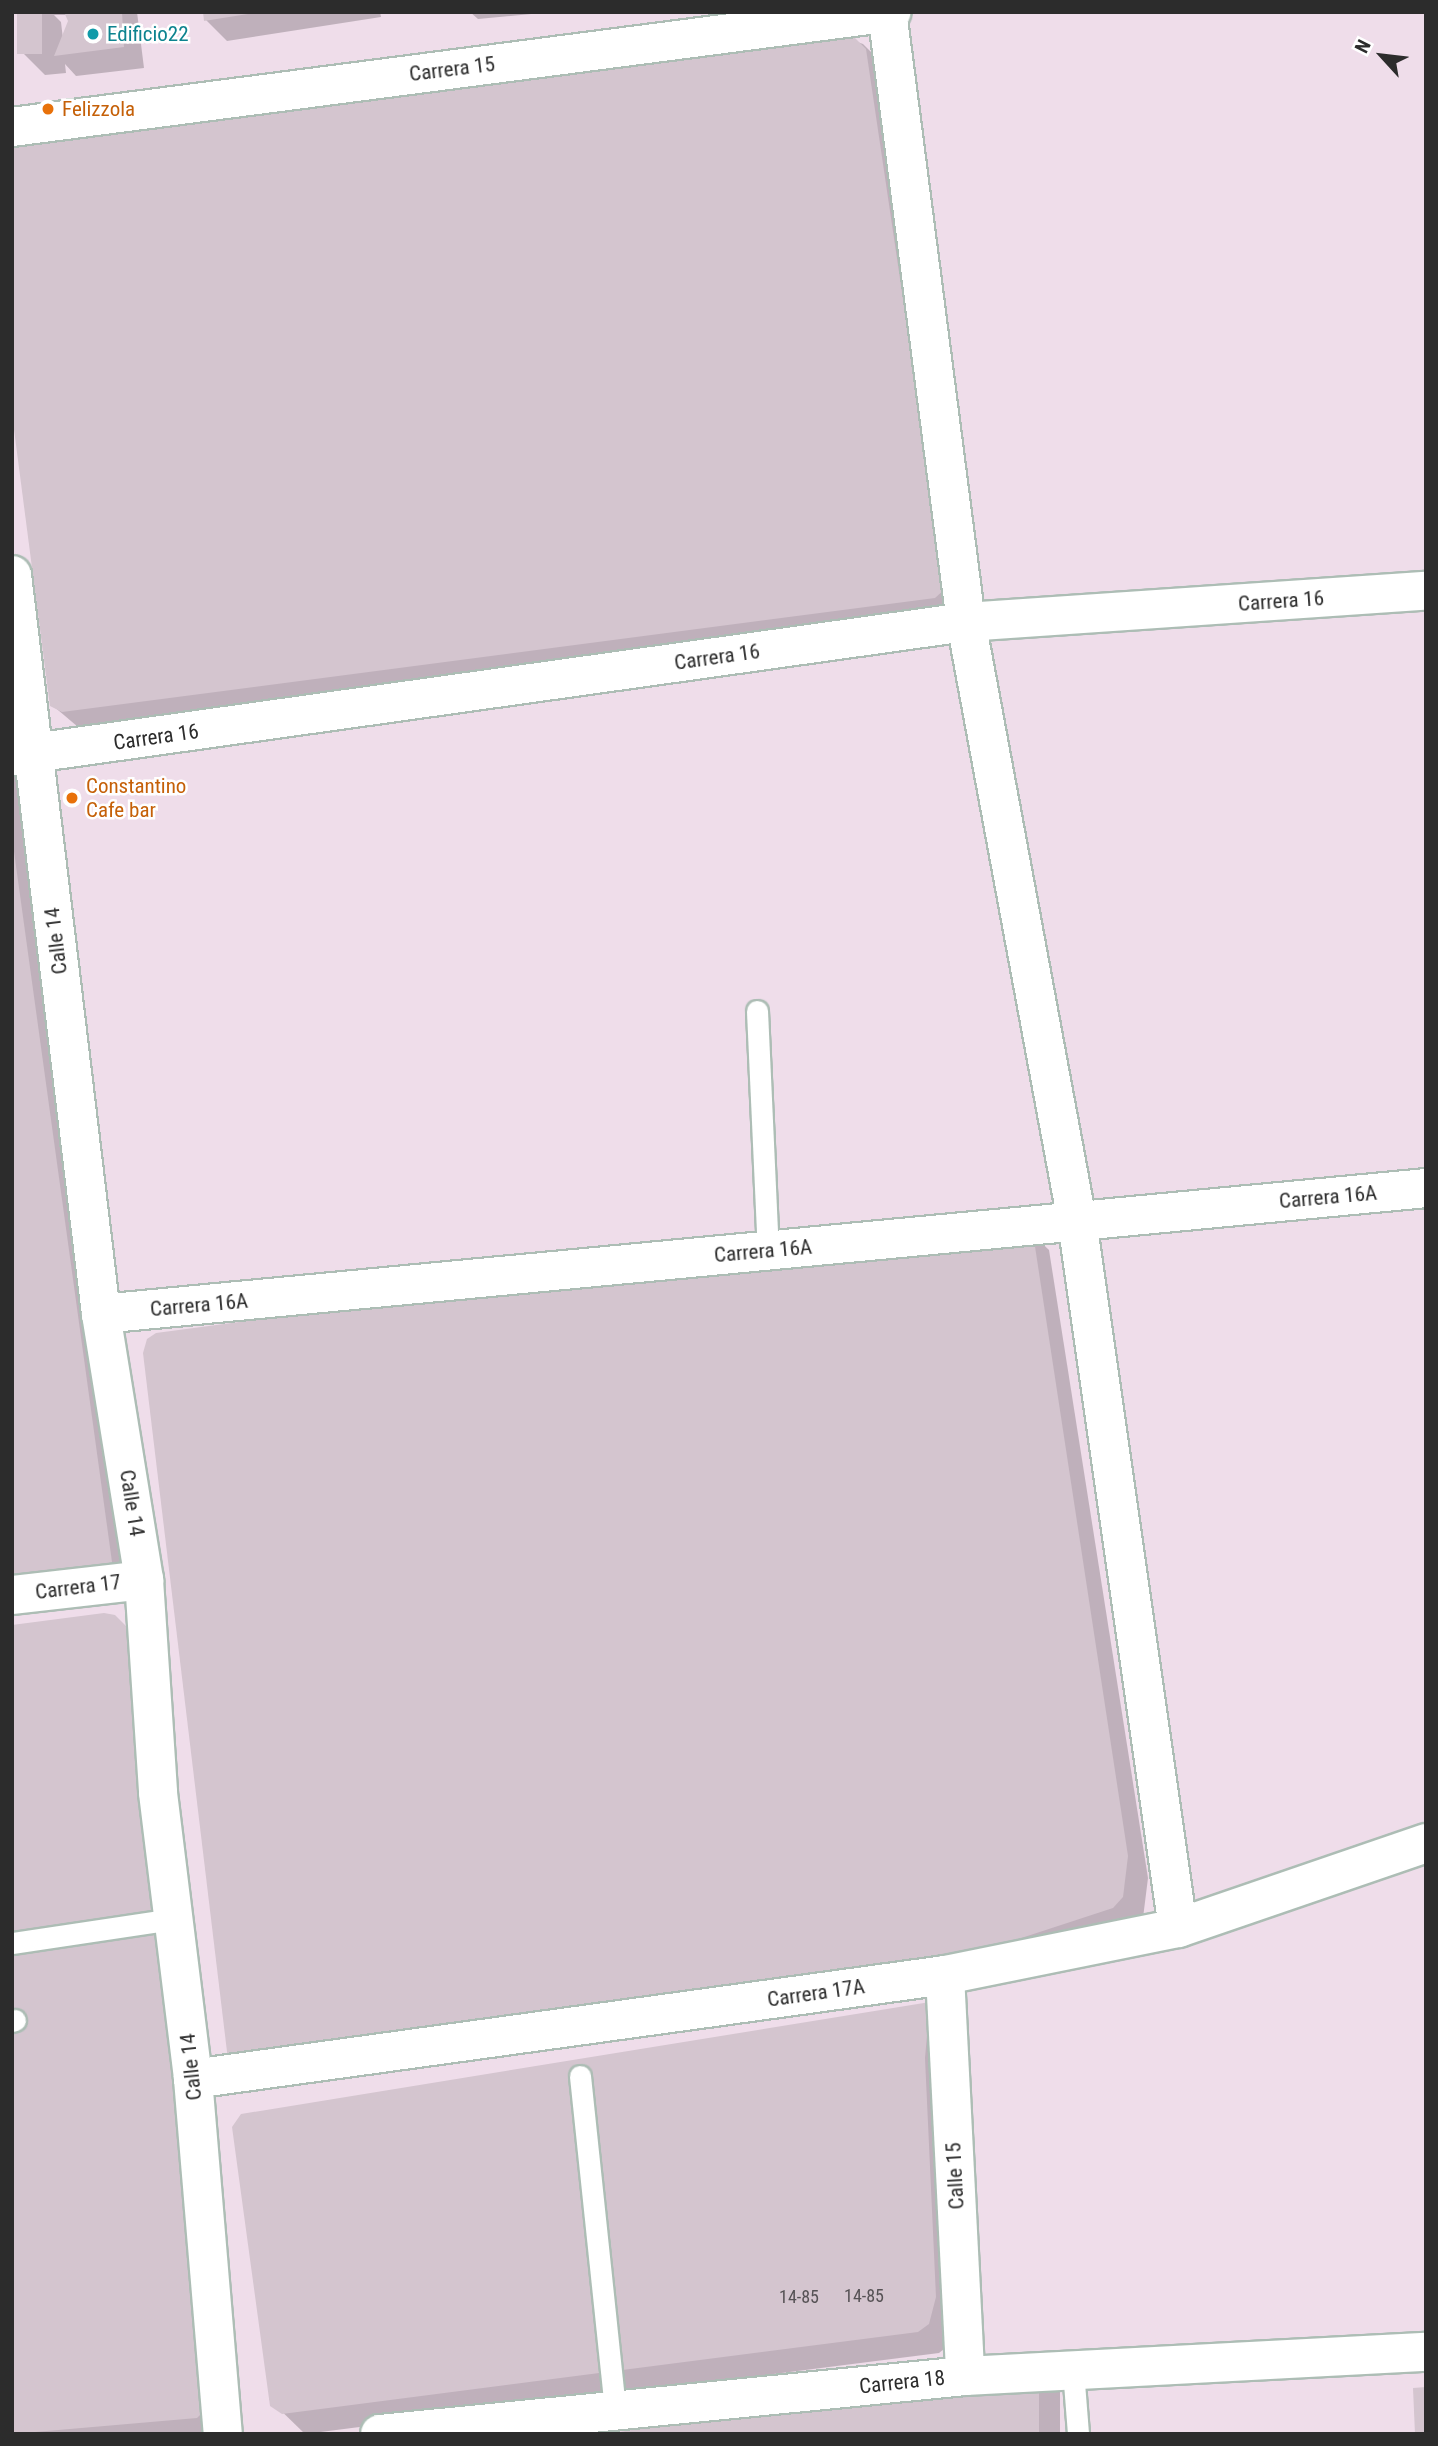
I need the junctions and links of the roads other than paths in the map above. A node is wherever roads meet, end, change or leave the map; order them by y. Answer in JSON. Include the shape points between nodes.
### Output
{"nodes":[{"id":1,"x":889,"y":12,"type":"edge"},
{"id":2,"x":12,"y":127,"type":"edge"},
{"id":3,"x":12,"y":575,"type":"edge"},
{"id":4,"x":1426,"y":591,"type":"edge"},
{"id":5,"x":966,"y":622,"type":"junction"},
{"id":6,"x":23,"y":755,"type":"edge"},
{"id":7,"x":757,"y":1011,"type":"dead end"},
{"id":8,"x":1426,"y":1188,"type":"edge"},
{"id":9,"x":1077,"y":1221,"type":"junction"},
{"id":10,"x":768,"y":1251,"type":"junction"},
{"id":11,"x":101,"y":1314,"type":"junction"},
{"id":12,"x":144,"y":1580,"type":"junction"},
{"id":13,"x":12,"y":1595,"type":"edge"},
{"id":14,"x":1426,"y":1843,"type":"edge"},
{"id":15,"x":173,"y":1919,"type":"junction"},
{"id":16,"x":1178,"y":1928,"type":"junction"},
{"id":17,"x":12,"y":1943,"type":"edge"},
{"id":18,"x":945,"y":1975,"type":"junction"},
{"id":19,"x":580,"y":2076,"type":"dead end"},
{"id":20,"x":193,"y":2079,"type":"junction"},
{"id":21,"x":1426,"y":2352,"type":"edge"},
{"id":22,"x":1073,"y":2370,"type":"junction"},
{"id":23,"x":965,"y":2376,"type":"junction"},
{"id":24,"x":615,"y":2411,"type":"junction"},
{"id":25,"x":223,"y":2434,"type":"edge"},
{"id":26,"x":380,"y":2434,"type":"edge"},
{"id":27,"x":1078,"y":2434,"type":"edge"}],
"edges":[{"from":1,"to":2,"type":"street","name":"Carrera 15"},
{"from":1,"to":5,"type":"street"},
{"from":3,"to":6,"type":"street","name":"Calle 14"},
{"from":4,"to":5,"type":"street","name":"Carrera 16"},
{"from":5,"to":6,"type":"street","name":"Carrera 16"},
{"from":5,"to":9,"type":"street"},
{"from":6,"to":11,"type":"street","name":"Calle 14"},
{"from":7,"to":10,"type":"lane"},
{"from":8,"to":9,"type":"street","name":"Carrera 16A"},
{"from":9,"to":10,"type":"street","name":"Carrera 16A"},
{"from":9,"to":16,"type":"street"},
{"from":10,"to":11,"type":"street","name":"Carrera 16A"},
{"from":11,"to":12,"type":"street","name":"Calle 14"},
{"from":12,"to":13,"type":"street","name":"Carrera 17"},
{"from":12,"to":15,"type":"street","name":"Calle 14","via":[[158,1793]]},
{"from":14,"to":16,"type":"street","name":"Carrera 17A"},
{"from":15,"to":17,"type":"lane"},
{"from":15,"to":20,"type":"street","name":"Calle 14"},
{"from":16,"to":18,"type":"street","name":"Carrera 17A"},
{"from":18,"to":20,"type":"street","name":"Carrera 17A"},
{"from":18,"to":23,"type":"street","name":"Calle 15"},
{"from":19,"to":24,"type":"lane"},
{"from":20,"to":25,"type":"street","name":"Calle 14"},
{"from":21,"to":22,"type":"street","name":"Carrera 18"},
{"from":22,"to":23,"type":"street","name":"Carrera 18"},
{"from":22,"to":27,"type":"lane"},
{"from":23,"to":24,"type":"street","name":"Carrera 18"},
{"from":24,"to":26,"type":"street","name":"Carrera 18"}]}
